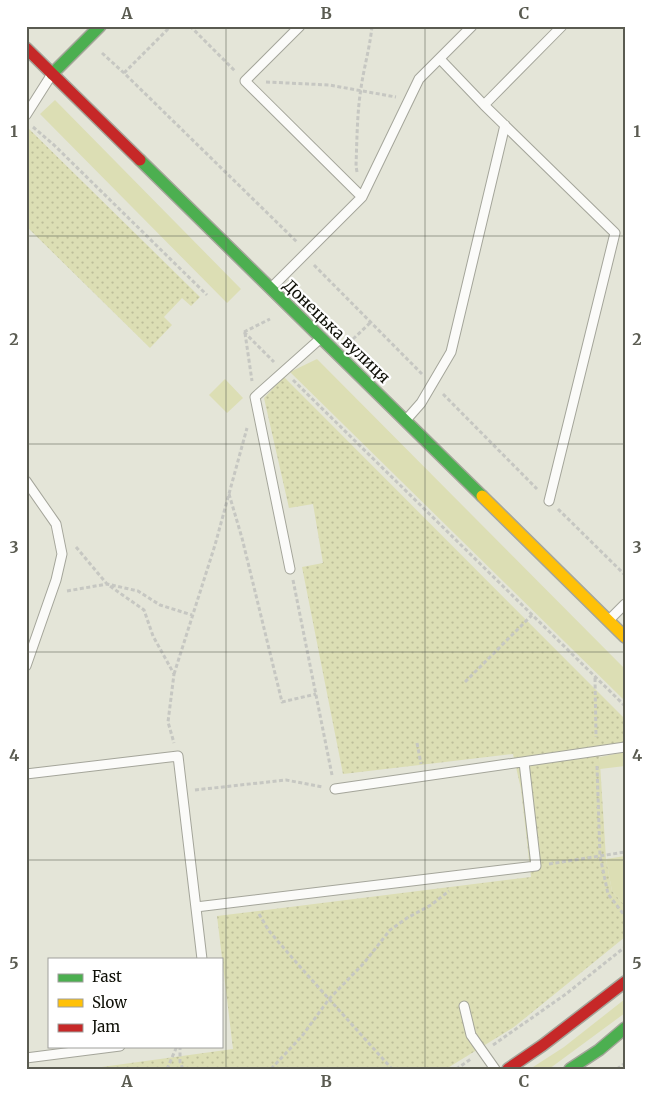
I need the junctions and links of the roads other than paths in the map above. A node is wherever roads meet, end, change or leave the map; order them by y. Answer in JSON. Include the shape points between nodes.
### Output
{"nodes":[{"id":1,"x":100,"y":26,"type":"edge"},
{"id":2,"x":300,"y":26,"type":"edge"},
{"id":3,"x":472,"y":26,"type":"edge"},
{"id":4,"x":562,"y":26,"type":"edge"},
{"id":5,"x":26,"y":48,"type":"edge"},
{"id":6,"x":440,"y":59,"type":"junction"},
{"id":7,"x":52,"y":74,"type":"junction"},
{"id":8,"x":484,"y":105,"type":"junction"},
{"id":9,"x":26,"y":115,"type":"edge"},
{"id":10,"x":505,"y":125,"type":"junction"},
{"id":11,"x":362,"y":196,"type":"junction"},
{"id":12,"x":270,"y":288,"type":"junction"},
{"id":13,"x":321,"y":338,"type":"junction"},
{"id":14,"x":406,"y":421,"type":"junction"},
{"id":15,"x":26,"y":481,"type":"edge"},
{"id":16,"x":550,"y":501,"type":"road end"},
{"id":17,"x":290,"y":569,"type":"road end"},
{"id":18,"x":625,"y":604,"type":"edge"},
{"id":19,"x":608,"y":621,"type":"junction"},
{"id":20,"x":625,"y":637,"type":"edge"},
{"id":21,"x":26,"y":666,"type":"edge"},
{"id":22,"x":625,"y":747,"type":"edge"},
{"id":23,"x":524,"y":762,"type":"junction"},
{"id":24,"x":26,"y":774,"type":"edge"},
{"id":25,"x":334,"y":790,"type":"road end"},
{"id":26,"x":196,"y":907,"type":"junction"},
{"id":27,"x":202,"y":958,"type":"edge"},
{"id":28,"x":625,"y":982,"type":"edge"},
{"id":29,"x":464,"y":1006,"type":"dead end"},
{"id":30,"x":625,"y":1028,"type":"edge"},
{"id":31,"x":104,"y":1048,"type":"edge"},
{"id":32,"x":26,"y":1058,"type":"edge"},
{"id":33,"x":495,"y":1069,"type":"edge"},
{"id":34,"x":508,"y":1069,"type":"edge"},
{"id":35,"x":570,"y":1069,"type":"edge"}],
"edges":[{"from":1,"to":7,"type":"street"},
{"from":2,"to":11,"type":"lane","via":[[245,82]]},
{"from":3,"to":6,"type":"lane"},
{"from":4,"to":8,"type":"lane"},
{"from":5,"to":7,"type":"street","name":"Донецька вулиця"},
{"from":6,"to":8,"type":"lane"},
{"from":6,"to":11,"type":"lane","via":[[419,79]]},
{"from":7,"to":9,"type":"lane"},
{"from":7,"to":12,"type":"street","name":"Донецька вулиця"},
{"from":8,"to":10,"type":"lane"},
{"from":10,"to":14,"type":"lane","via":[[451,352]]},
{"from":10,"to":16,"type":"lane","via":[[615,233]]},
{"from":11,"to":12,"type":"lane"},
{"from":12,"to":13,"type":"street","name":"Донецька вулиця"},
{"from":13,"to":14,"type":"street","name":"Донецька вулиця"},
{"from":13,"to":17,"type":"lane","via":[[255,397]]},
{"from":14,"to":19,"type":"street","name":"Донецька вулиця"},
{"from":15,"to":21,"type":"lane","via":[[56,524],[62,554]]},
{"from":18,"to":19,"type":"lane"},
{"from":19,"to":20,"type":"street","name":"Донецька вулиця"},
{"from":22,"to":23,"type":"lane"},
{"from":23,"to":25,"type":"lane"},
{"from":23,"to":26,"type":"lane","via":[[536,866]]},
{"from":24,"to":26,"type":"lane","via":[[178,756]]},
{"from":26,"to":27,"type":"lane"},
{"from":28,"to":34,"type":"street","via":[[544,1046]]},
{"from":29,"to":33,"type":"lane","via":[[471,1035]]},
{"from":30,"to":35,"type":"street"},
{"from":31,"to":32,"type":"lane"}]}
